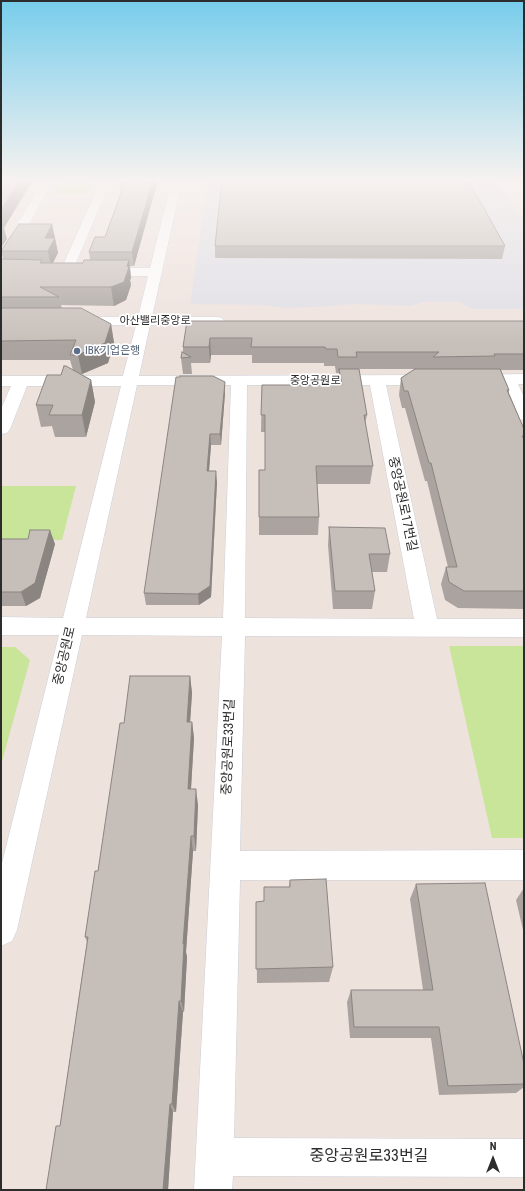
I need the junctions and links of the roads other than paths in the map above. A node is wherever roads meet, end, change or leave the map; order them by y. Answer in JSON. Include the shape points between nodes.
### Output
{"nodes":[{"id":1,"x":21,"y":236,"type":"edge"},
{"id":2,"x":82,"y":236,"type":"edge"},
{"id":3,"x":164,"y":236,"type":"edge"},
{"id":4,"x":3,"y":269,"type":"edge"},
{"id":5,"x":52,"y":272,"type":"edge"},
{"id":6,"x":66,"y":272,"type":"junction"},
{"id":7,"x":156,"y":272,"type":"junction"},
{"id":8,"x":63,"y":321,"type":"edge"},
{"id":9,"x":144,"y":321,"type":"junction"},
{"id":10,"x":230,"y":321,"type":"edge"},
{"id":11,"x":516,"y":379,"type":"edge"},
{"id":12,"x":377,"y":380,"type":"junction"},
{"id":13,"x":129,"y":381,"type":"junction"},
{"id":14,"x":239,"y":381,"type":"junction"},
{"id":15,"x":1,"y":382,"type":"edge"},
{"id":16,"x":21,"y":382,"type":"junction"},
{"id":17,"x":524,"y":415,"type":"edge"},
{"id":18,"x":1,"y":429,"type":"edge"},
{"id":19,"x":1,"y":626,"type":"edge"},
{"id":20,"x":72,"y":626,"type":"junction"},
{"id":21,"x":234,"y":627,"type":"junction"},
{"id":22,"x":427,"y":628,"type":"junction"},
{"id":23,"x":524,"y":628,"type":"edge"},
{"id":24,"x":524,"y":865,"type":"edge"},
{"id":25,"x":225,"y":866,"type":"junction"},
{"id":26,"x":1,"y":930,"type":"edge"},
{"id":27,"x":524,"y":1158,"type":"edge"},
{"id":28,"x":213,"y":1173,"type":"edge"}],
"edges":[{"from":1,"to":4,"type":"street"},
{"from":2,"to":6,"type":"street"},
{"from":3,"to":7,"type":"street","name":"중앙공원로"},
{"from":5,"to":6,"type":"street"},
{"from":6,"to":7,"type":"street"},
{"from":7,"to":9,"type":"street","name":"중앙공원로"},
{"from":8,"to":9,"type":"street","name":"아산밸리중앙로"},
{"from":9,"to":10,"type":"street","name":"아산밸리중앙로"},
{"from":9,"to":13,"type":"street","name":"중앙공원로"},
{"from":11,"to":12,"type":"street","name":"중앙공원로"},
{"from":11,"to":17,"type":"street"},
{"from":12,"to":14,"type":"street","name":"중앙공원로"},
{"from":12,"to":22,"type":"street","name":"중앙공원로17번길"},
{"from":13,"to":14,"type":"street","name":"중앙공원로"},
{"from":13,"to":16,"type":"street"},
{"from":13,"to":20,"type":"street","name":"중앙공원로"},
{"from":14,"to":21,"type":"street"},
{"from":15,"to":16,"type":"street"},
{"from":16,"to":18,"type":"street"},
{"from":19,"to":20,"type":"street"},
{"from":20,"to":21,"type":"street"},
{"from":20,"to":26,"type":"street","name":"중앙공원로"},
{"from":21,"to":22,"type":"street"},
{"from":21,"to":25,"type":"street","name":"중앙공원로33번길"},
{"from":22,"to":23,"type":"street"},
{"from":24,"to":25,"type":"street"},
{"from":25,"to":28,"type":"street","name":"중앙공원로33번길"},
{"from":27,"to":28,"type":"street","name":"중앙공원로33번길"}]}
